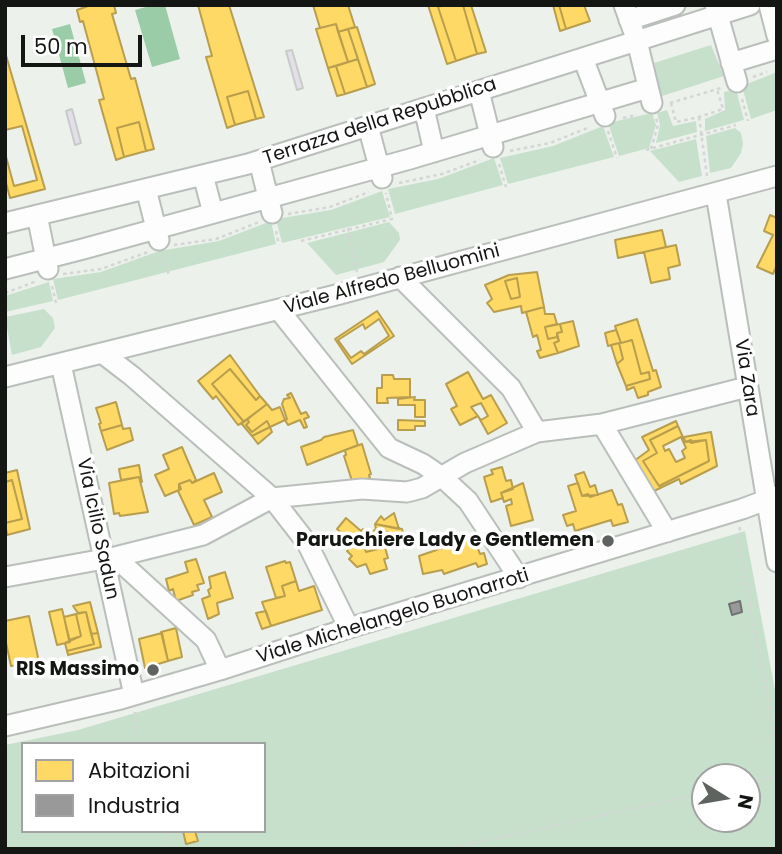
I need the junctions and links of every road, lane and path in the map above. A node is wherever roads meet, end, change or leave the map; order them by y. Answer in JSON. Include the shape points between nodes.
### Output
{"nodes":[{"id":1,"x":750,"y":5,"type":"edge"},
{"id":2,"x":769,"y":5,"type":"edge"},
{"id":3,"x":671,"y":6,"type":"edge"},
{"id":4,"x":629,"y":10,"type":"edge"},
{"id":5,"x":717,"y":10,"type":"edge"},
{"id":6,"x":777,"y":36,"type":"edge"},
{"id":7,"x":637,"y":41,"type":"junction"},
{"id":8,"x":777,"y":49,"type":"edge"},
{"id":9,"x":583,"y":58,"type":"junction"},
{"id":10,"x":734,"y":73,"type":"junction"},
{"id":11,"x":717,"y":89,"type":"dead end"},
{"id":12,"x":479,"y":91,"type":"junction"},
{"id":13,"x":656,"y":102,"type":"junction"},
{"id":14,"x":424,"y":108,"type":"junction"},
{"id":15,"x":604,"y":114,"type":"junction"},
{"id":16,"x":748,"y":121,"type":"dead end"},
{"id":17,"x":736,"y":125,"type":"dead end"},
{"id":18,"x":368,"y":126,"type":"junction"},
{"id":19,"x":494,"y":147,"type":"junction"},
{"id":20,"x":651,"y":149,"type":"junction"},
{"id":21,"x":646,"y":150,"type":"dead end"},
{"id":22,"x":435,"y":152,"type":"junction"},
{"id":23,"x":617,"y":158,"type":"dead end"},
{"id":24,"x":259,"y":160,"type":"junction"},
{"id":25,"x":203,"y":175,"type":"junction"},
{"id":26,"x":777,"y":176,"type":"edge"},
{"id":27,"x":382,"y":179,"type":"junction"},
{"id":28,"x":506,"y":187,"type":"dead end"},
{"id":29,"x":146,"y":189,"type":"junction"},
{"id":30,"x":716,"y":194,"type":"junction"},
{"id":31,"x":271,"y":211,"type":"junction"},
{"id":32,"x":213,"y":214,"type":"junction"},
{"id":33,"x":37,"y":215,"type":"junction"},
{"id":34,"x":5,"y":223,"type":"edge"},
{"id":35,"x":348,"y":228,"type":"junction"},
{"id":36,"x":159,"y":240,"type":"junction"},
{"id":37,"x":302,"y":241,"type":"dead end"},
{"id":38,"x":279,"y":245,"type":"dead end"},
{"id":39,"x":5,"y":269,"type":"edge"},
{"id":40,"x":48,"y":269,"type":"junction"},
{"id":41,"x":357,"y":272,"type":"dead end"},
{"id":42,"x":169,"y":276,"type":"dead end"},
{"id":43,"x":400,"y":278,"type":"junction"},
{"id":44,"x":56,"y":303,"type":"dead end"},
{"id":45,"x":279,"y":310,"type":"junction"},
{"id":46,"x":102,"y":353,"type":"junction"},
{"id":47,"x":61,"y":364,"type":"junction"},
{"id":48,"x":5,"y":377,"type":"edge"},
{"id":49,"x":747,"y":387,"type":"junction"},
{"id":50,"x":602,"y":424,"type":"junction"},
{"id":51,"x":537,"y":432,"type":"junction"},
{"id":52,"x":442,"y":477,"type":"junction"},
{"id":53,"x":272,"y":498,"type":"junction"},
{"id":54,"x":771,"y":498,"type":"edge"},
{"id":55,"x":667,"y":532,"type":"junction"},
{"id":56,"x":109,"y":558,"type":"junction"},
{"id":57,"x":777,"y":562,"type":"edge"},
{"id":58,"x":5,"y":578,"type":"edge"},
{"id":59,"x":519,"y":578,"type":"junction"},
{"id":60,"x":349,"y":628,"type":"junction"},
{"id":61,"x":220,"y":670,"type":"junction"},
{"id":62,"x":134,"y":695,"type":"junction"},
{"id":63,"x":5,"y":726,"type":"edge"},
{"id":64,"x":137,"y":742,"type":"edge"},
{"id":65,"x":691,"y":796,"type":"edge"},
{"id":66,"x":458,"y":848,"type":"edge"},
{"id":67,"x":447,"y":849,"type":"edge"}],
"edges":[{"from":1,"to":5,"type":"street","name":"Terrazza della Repubblica"},
{"from":2,"to":6,"type":"street"},
{"from":3,"to":4,"type":"street"},
{"from":4,"to":7,"type":"street"},
{"from":5,"to":7,"type":"street","name":"Terrazza della Repubblica"},
{"from":5,"to":10,"type":"street"},
{"from":7,"to":9,"type":"street","name":"Terrazza della Repubblica"},
{"from":7,"to":13,"type":"street"},
{"from":8,"to":10,"type":"street"},
{"from":9,"to":12,"type":"street","name":"Terrazza della Repubblica"},
{"from":9,"to":15,"type":"street"},
{"from":10,"to":16,"type":"path"},
{"from":11,"to":13,"type":"path","via":[[723,109],[676,122]]},
{"from":12,"to":14,"type":"street","name":"Terrazza della Repubblica"},
{"from":12,"to":19,"type":"street"},
{"from":13,"to":15,"type":"street"},
{"from":13,"to":20,"type":"path","via":[[658,125]]},
{"from":14,"to":18,"type":"street","name":"Terrazza della Repubblica"},
{"from":14,"to":22,"type":"street"},
{"from":15,"to":19,"type":"street"},
{"from":15,"to":23,"type":"path"},
{"from":17,"to":20,"type":"path"},
{"from":18,"to":24,"type":"street","name":"Terrazza della Repubblica"},
{"from":18,"to":27,"type":"street"},
{"from":19,"to":22,"type":"street"},
{"from":19,"to":28,"type":"path"},
{"from":20,"to":21,"type":"path"},
{"from":22,"to":27,"type":"street"},
{"from":24,"to":25,"type":"street","name":"Terrazza della Repubblica"},
{"from":24,"to":31,"type":"street"},
{"from":25,"to":29,"type":"street","name":"Terrazza della Repubblica"},
{"from":25,"to":32,"type":"street"},
{"from":26,"to":30,"type":"street","name":"Viale Alfredo Belluomini"},
{"from":27,"to":31,"type":"street"},
{"from":27,"to":35,"type":"path","via":[[392,219]]},
{"from":29,"to":33,"type":"street","name":"Terrazza della Repubblica"},
{"from":29,"to":36,"type":"street"},
{"from":30,"to":43,"type":"street","name":"Viale Alfredo Belluomini"},
{"from":30,"to":49,"type":"street","name":"Via Zara"},
{"from":31,"to":32,"type":"street"},
{"from":31,"to":38,"type":"path"},
{"from":32,"to":36,"type":"street"},
{"from":33,"to":34,"type":"street","name":"Terrazza della Repubblica"},
{"from":33,"to":40,"type":"street"},
{"from":35,"to":37,"type":"path"},
{"from":35,"to":41,"type":"path"},
{"from":36,"to":40,"type":"street"},
{"from":36,"to":42,"type":"path"},
{"from":39,"to":40,"type":"street"},
{"from":40,"to":44,"type":"path"},
{"from":43,"to":45,"type":"street","name":"Viale Alfredo Belluomini"},
{"from":43,"to":51,"type":"street","via":[[511,388]]},
{"from":45,"to":46,"type":"street","name":"Viale Alfredo Belluomini"},
{"from":45,"to":52,"type":"street","via":[[389,448]]},
{"from":46,"to":47,"type":"street","name":"Viale Alfredo Belluomini"},
{"from":46,"to":53,"type":"street"},
{"from":47,"to":48,"type":"street","name":"Viale Alfredo Belluomini"},
{"from":47,"to":56,"type":"street","name":"Via Icilio Sadun"},
{"from":49,"to":50,"type":"street"},
{"from":49,"to":54,"type":"street","name":"Via Zara"},
{"from":50,"to":51,"type":"street"},
{"from":50,"to":55,"type":"street"},
{"from":51,"to":52,"type":"street"},
{"from":52,"to":53,"type":"street","via":[[407,492],[362,489]]},
{"from":52,"to":59,"type":"street","via":[[468,501]]},
{"from":53,"to":56,"type":"street","via":[[203,535]]},
{"from":53,"to":60,"type":"street","via":[[307,543]]},
{"from":54,"to":55,"type":"street","name":"Viale Michelangelo Buonarroti"},
{"from":54,"to":57,"type":"street","name":"Via Zara"},
{"from":55,"to":59,"type":"street","name":"Viale Michelangelo Buonarroti"},
{"from":56,"to":58,"type":"street"},
{"from":56,"to":61,"type":"street","via":[[206,640]]},
{"from":56,"to":62,"type":"street","name":"Via Icilio Sadun"},
{"from":59,"to":60,"type":"street","name":"Viale Michelangelo Buonarroti"},
{"from":60,"to":61,"type":"street","name":"Viale Michelangelo Buonarroti"},
{"from":61,"to":62,"type":"street","name":"Viale Michelangelo Buonarroti"},
{"from":62,"to":63,"type":"street","name":"Viale Michelangelo Buonarroti"},
{"from":62,"to":64,"type":"path"},
{"from":65,"to":66,"type":"path"},
{"from":66,"to":67,"type":"path"}]}
